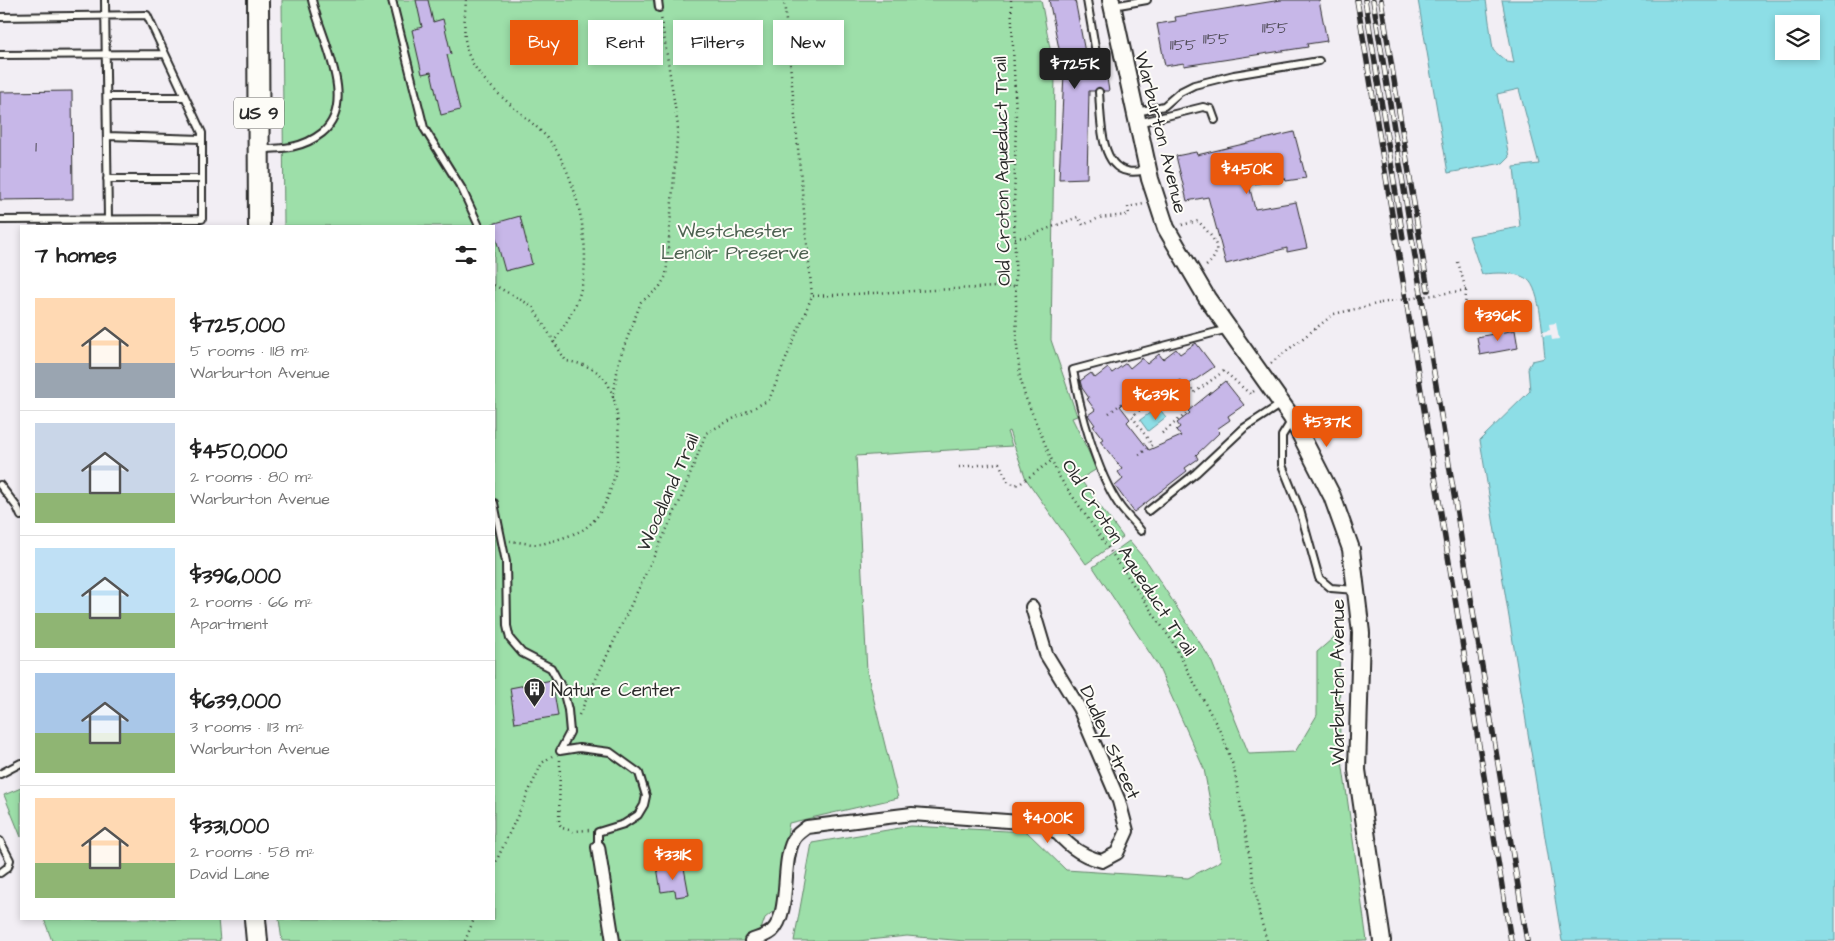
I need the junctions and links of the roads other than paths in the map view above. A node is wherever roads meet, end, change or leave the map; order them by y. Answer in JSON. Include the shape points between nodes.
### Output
{"nodes":[{"id":1,"x":105,"y":0,"type":"edge"},
{"id":2,"x":258,"y":0,"type":"edge"},
{"id":3,"x":312,"y":0,"type":"edge"},
{"id":4,"x":392,"y":0,"type":"edge"},
{"id":5,"x":658,"y":0,"type":"edge"},
{"id":6,"x":1087,"y":0,"type":"edge"},
{"id":7,"x":1147,"y":0,"type":"edge"},
{"id":8,"x":1112,"y":3,"type":"edge"},
{"id":9,"x":660,"y":8,"type":"road end"},
{"id":10,"x":0,"y":16,"type":"edge"},
{"id":11,"x":106,"y":16,"type":"junction"},
{"id":12,"x":0,"y":54,"type":"edge"},
{"id":13,"x":165,"y":54,"type":"junction"},
{"id":14,"x":106,"y":55,"type":"junction"},
{"id":15,"x":1319,"y":62,"type":"dead end"},
{"id":16,"x":1098,"y":65,"type":"dead end"},
{"id":17,"x":1099,"y":92,"type":"dead end"},
{"id":18,"x":185,"y":97,"type":"junction"},
{"id":19,"x":106,"y":98,"type":"junction"},
{"id":20,"x":1136,"y":118,"type":"junction"},
{"id":21,"x":1215,"y":120,"type":"dead end"},
{"id":22,"x":107,"y":136,"type":"junction"},
{"id":23,"x":202,"y":139,"type":"junction"},
{"id":24,"x":259,"y":149,"type":"junction"},
{"id":25,"x":1148,"y":170,"type":"junction"},
{"id":26,"x":107,"y":179,"type":"junction"},
{"id":27,"x":202,"y":179,"type":"junction"},
{"id":28,"x":108,"y":219,"type":"junction"},
{"id":29,"x":0,"y":220,"type":"edge"},
{"id":30,"x":259,"y":225,"type":"edge"},
{"id":31,"x":479,"y":225,"type":"edge"},
{"id":32,"x":1229,"y":329,"type":"junction"},
{"id":33,"x":1282,"y":403,"type":"junction"},
{"id":34,"x":1292,"y":418,"type":"junction"},
{"id":35,"x":0,"y":485,"type":"edge"},
{"id":36,"x":495,"y":508,"type":"edge"},
{"id":37,"x":1148,"y":511,"type":"dead end"},
{"id":38,"x":20,"y":514,"type":"edge"},
{"id":39,"x":1141,"y":531,"type":"dead end"},
{"id":40,"x":1357,"y":590,"type":"junction"},
{"id":41,"x":1032,"y":607,"type":"dead end"},
{"id":42,"x":20,"y":764,"type":"edge"},
{"id":43,"x":0,"y":774,"type":"edge"},
{"id":44,"x":0,"y":842,"type":"edge"},
{"id":45,"x":598,"y":847,"type":"joint"},
{"id":46,"x":0,"y":873,"type":"edge"},
{"id":47,"x":255,"y":920,"type":"edge"},
{"id":48,"x":257,"y":941,"type":"edge"},
{"id":49,"x":613,"y":941,"type":"edge"},
{"id":50,"x":751,"y":941,"type":"edge"},
{"id":51,"x":1382,"y":941,"type":"edge"}],
"edges":[{"from":1,"to":11,"type":"lane"},
{"from":2,"to":24,"type":"main road","number":"US 9"},
{"from":3,"to":24,"type":"lane","via":[[335,80],[338,99],[334,118],[324,131],[301,145]]},
{"from":4,"to":31,"type":"lane","via":[[424,128],[462,189]]},
{"from":5,"to":9,"type":"lane"},
{"from":6,"to":16,"type":"lane"},
{"from":7,"to":8,"type":"lane"},
{"from":8,"to":20,"type":"street","name":"Warburton Avenue"},
{"from":10,"to":11,"type":"lane"},
{"from":11,"to":13,"type":"lane","via":[[146,15]]},
{"from":11,"to":14,"type":"lane"},
{"from":12,"to":14,"type":"lane"},
{"from":13,"to":14,"type":"lane"},
{"from":13,"to":18,"type":"lane"},
{"from":14,"to":19,"type":"lane"},
{"from":15,"to":20,"type":"lane","via":[[1234,75],[1194,86],[1180,92],[1164,106]]},
{"from":17,"to":25,"type":"lane","via":[[1108,156],[1118,168],[1128,172]]},
{"from":18,"to":19,"type":"lane"},
{"from":18,"to":23,"type":"lane"},
{"from":19,"to":22,"type":"lane"},
{"from":20,"to":21,"type":"lane","via":[[1203,107],[1211,108]]},
{"from":20,"to":25,"type":"street","name":"Warburton Avenue"},
{"from":22,"to":23,"type":"lane"},
{"from":22,"to":26,"type":"lane"},
{"from":23,"to":27,"type":"lane"},
{"from":24,"to":30,"type":"main road","number":"US 9"},
{"from":25,"to":32,"type":"street","name":"Warburton Avenue","via":[[1166,228],[1186,265]]},
{"from":26,"to":27,"type":"lane"},
{"from":26,"to":28,"type":"lane"},
{"from":27,"to":28,"type":"lane","via":[[202,219]]},
{"from":28,"to":29,"type":"lane"},
{"from":32,"to":33,"type":"street","name":"Warburton Avenue"},
{"from":32,"to":39,"type":"lane","via":[[1072,370],[1078,401],[1102,471],[1118,504]]},
{"from":33,"to":34,"type":"street","name":"Warburton Avenue"},
{"from":33,"to":37,"type":"lane","via":[[1244,428],[1196,473]]},
{"from":34,"to":40,"type":"street","name":"Warburton Avenue","via":[[1332,496],[1350,549]]},
{"from":34,"to":40,"type":"lane","via":[[1282,436],[1282,466],[1300,510],[1319,578],[1331,588]]},
{"from":35,"to":38,"type":"lane"},
{"from":36,"to":45,"type":"lane","via":[[506,562],[510,639],[522,653],[551,668],[563,690],[570,732],[560,751],[579,748],[610,752],[639,773],[646,796],[638,815],[624,824],[598,832]]},
{"from":40,"to":51,"type":"street","name":"Warburton Avenue","via":[[1361,633],[1357,770]]},
{"from":41,"to":50,"type":"street","name":"Dudley Street","via":[[1046,654],[1079,708],[1119,801],[1127,831],[1118,853],[1102,861],[1084,857],[1049,824],[912,814],[806,827],[793,839],[788,855],[783,906],[777,922],[769,933]]},
{"from":42,"to":43,"type":"lane"},
{"from":44,"to":46,"type":"lane","via":[[10,860],[8,867]]},
{"from":45,"to":49,"type":"street"},
{"from":47,"to":48,"type":"main road"}]}
